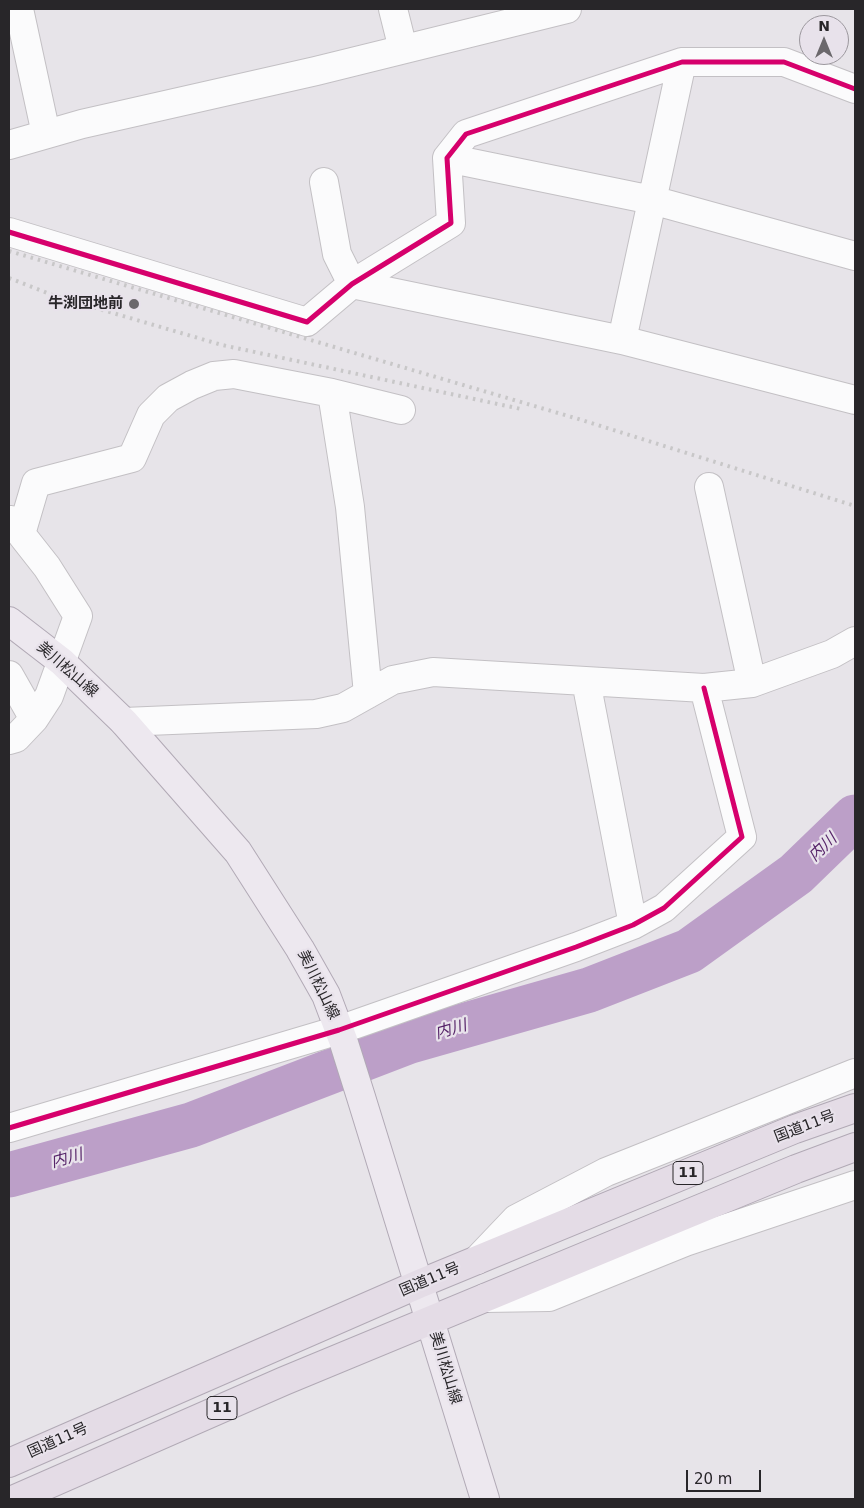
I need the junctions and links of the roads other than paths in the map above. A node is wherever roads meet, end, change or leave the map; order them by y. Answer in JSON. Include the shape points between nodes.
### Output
{"nodes":[{"id":1,"x":20,"y":9,"type":"edge"},
{"id":2,"x":393,"y":9,"type":"edge"},
{"id":3,"x":567,"y":9,"type":"edge"},
{"id":4,"x":403,"y":49,"type":"junction"},
{"id":5,"x":682,"y":62,"type":"junction"},
{"id":6,"x":855,"y":89,"type":"edge"},
{"id":7,"x":46,"y":134,"type":"junction"},
{"id":8,"x":9,"y":145,"type":"edge"},
{"id":9,"x":447,"y":158,"type":"junction"},
{"id":10,"x":324,"y":182,"type":"dead end"},
{"id":11,"x":652,"y":200,"type":"junction"},
{"id":12,"x":9,"y":232,"type":"edge"},
{"id":13,"x":855,"y":256,"type":"edge"},
{"id":14,"x":352,"y":284,"type":"junction"},
{"id":15,"x":622,"y":340,"type":"junction"},
{"id":16,"x":332,"y":393,"type":"junction"},
{"id":17,"x":855,"y":400,"type":"edge"},
{"id":18,"x":401,"y":410,"type":"dead end"},
{"id":19,"x":710,"y":487,"type":"dead end"},
{"id":20,"x":15,"y":526,"type":"edge"},
{"id":21,"x":9,"y":621,"type":"edge"},
{"id":22,"x":855,"y":641,"type":"edge"},
{"id":23,"x":62,"y":662,"type":"junction"},
{"id":24,"x":9,"y":675,"type":"edge"},
{"id":25,"x":586,"y":681,"type":"junction"},
{"id":26,"x":752,"y":683,"type":"junction"},
{"id":27,"x":704,"y":688,"type":"junction"},
{"id":28,"x":368,"y":694,"type":"junction"},
{"id":29,"x":34,"y":719,"type":"junction"},
{"id":30,"x":124,"y":722,"type":"junction"},
{"id":31,"x":9,"y":740,"type":"edge"},
{"id":32,"x":633,"y":925,"type":"junction"},
{"id":33,"x":341,"y":1035,"type":"junction"},
{"id":34,"x":855,"y":1073,"type":"edge"},
{"id":35,"x":855,"y":1108,"type":"edge"},
{"id":36,"x":9,"y":1128,"type":"edge"},
{"id":37,"x":855,"y":1147,"type":"edge"},
{"id":38,"x":855,"y":1185,"type":"edge"},
{"id":39,"x":476,"y":1260,"type":"junction"},
{"id":40,"x":420,"y":1284,"type":"junction"},
{"id":41,"x":485,"y":1298,"type":"junction"},
{"id":42,"x":431,"y":1321,"type":"junction"},
{"id":43,"x":9,"y":1462,"type":"edge"},
{"id":44,"x":15,"y":1499,"type":"edge"},
{"id":45,"x":485,"y":1499,"type":"edge"}],
"edges":[{"from":1,"to":7,"type":"street"},
{"from":2,"to":4,"type":"street"},
{"from":3,"to":4,"type":"street"},
{"from":4,"to":7,"type":"street"},
{"from":5,"to":6,"type":"street","via":[[784,62]]},
{"from":5,"to":9,"type":"street","via":[[466,134]]},
{"from":5,"to":11,"type":"street"},
{"from":7,"to":8,"type":"street"},
{"from":9,"to":11,"type":"street"},
{"from":9,"to":14,"type":"street","via":[[451,223]]},
{"from":10,"to":14,"type":"street","via":[[337,254]]},
{"from":11,"to":13,"type":"street"},
{"from":11,"to":15,"type":"street"},
{"from":12,"to":14,"type":"street","via":[[307,322]]},
{"from":14,"to":15,"type":"street"},
{"from":15,"to":17,"type":"street"},
{"from":16,"to":18,"type":"street"},
{"from":16,"to":20,"type":"street","via":[[234,374],[214,376],[192,384],[168,398],[151,415],[132,458],[36,483]]},
{"from":16,"to":28,"type":"street","via":[[350,507]]},
{"from":19,"to":26,"type":"street"},
{"from":20,"to":23,"type":"street","via":[[47,567],[78,616]]},
{"from":21,"to":23,"type":"main road","name":"美川松山線"},
{"from":22,"to":26,"type":"street","via":[[832,654]]},
{"from":23,"to":29,"type":"street","via":[[49,696]]},
{"from":23,"to":30,"type":"main road","name":"美川松山線"},
{"from":24,"to":29,"type":"street"},
{"from":25,"to":27,"type":"street"},
{"from":25,"to":28,"type":"street","via":[[433,672],[393,680]]},
{"from":25,"to":32,"type":"street"},
{"from":26,"to":27,"type":"street"},
{"from":27,"to":32,"type":"street","via":[[742,837],[664,908]]},
{"from":28,"to":30,"type":"street","via":[[343,708],[316,714]]},
{"from":29,"to":31,"type":"street","via":[[16,738]]},
{"from":30,"to":33,"type":"main road","name":"美川松山線","via":[[238,852],[300,949],[326,996]]},
{"from":32,"to":33,"type":"street"},
{"from":33,"to":36,"type":"street"},
{"from":33,"to":40,"type":"main road","name":"美川松山線"},
{"from":34,"to":39,"type":"street","via":[[606,1172],[516,1218]]},
{"from":35,"to":39,"type":"highway","name":"国道11号","number":"11","via":[[795,1129]]},
{"from":37,"to":41,"type":"highway","number":"11"},
{"from":38,"to":41,"type":"street","via":[[685,1242],[549,1297]]},
{"from":39,"to":40,"type":"highway","name":"国道11号","number":"11"},
{"from":40,"to":42,"type":"main road","name":"美川松山線"},
{"from":40,"to":43,"type":"highway","name":"国道11号","number":"11"},
{"from":41,"to":42,"type":"highway","number":"11"},
{"from":42,"to":44,"type":"highway","number":"11","via":[[284,1381]]},
{"from":42,"to":45,"type":"main road","name":"美川松山線"}]}
